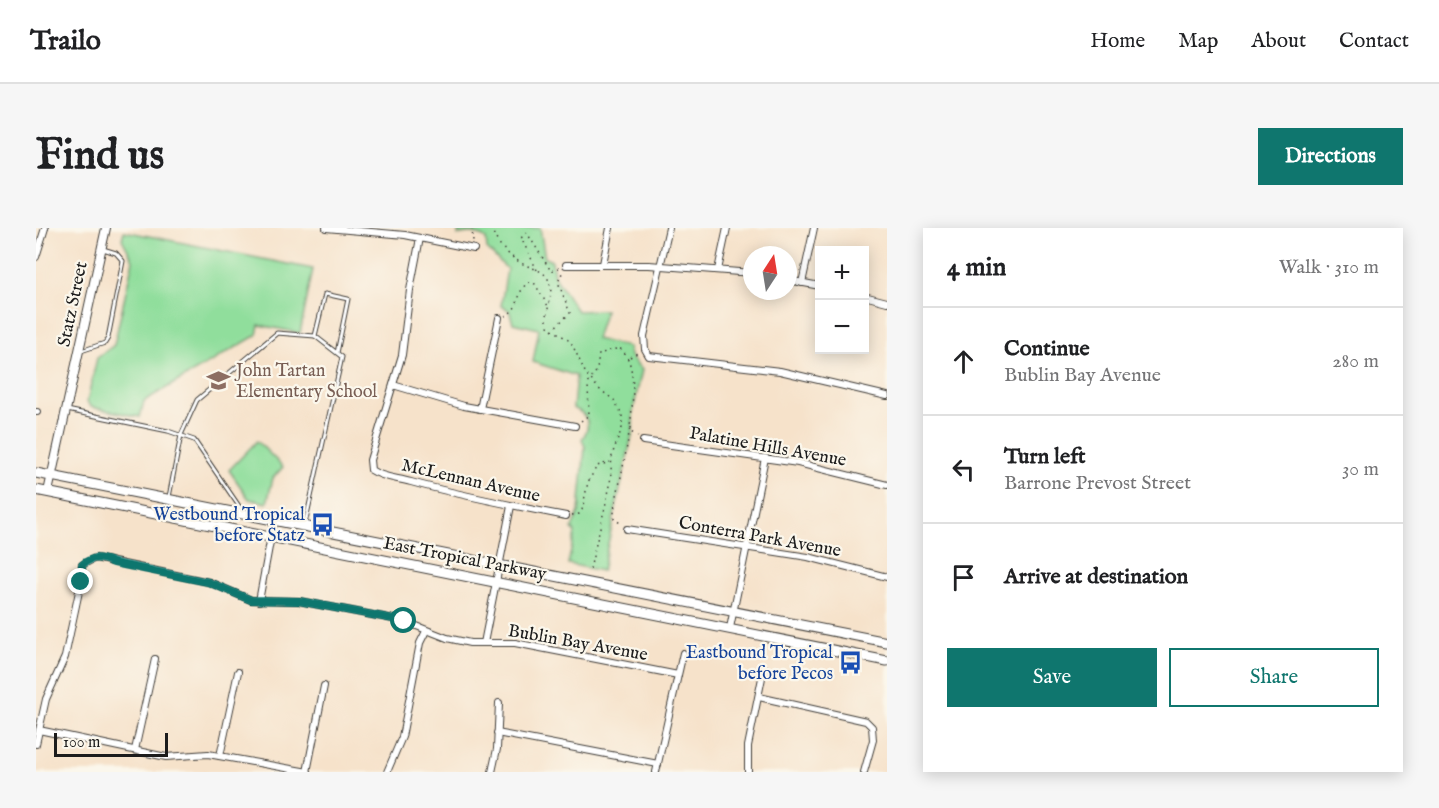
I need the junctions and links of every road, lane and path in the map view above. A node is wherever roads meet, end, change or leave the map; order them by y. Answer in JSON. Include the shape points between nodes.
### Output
{"nodes":[{"id":1,"x":45,"y":228,"type":"edge"},
{"id":2,"x":106,"y":228,"type":"edge"},
{"id":3,"x":326,"y":228,"type":"edge"},
{"id":4,"x":472,"y":228,"type":"edge"},
{"id":5,"x":492,"y":228,"type":"edge"},
{"id":6,"x":610,"y":228,"type":"edge"},
{"id":7,"x":669,"y":228,"type":"edge"},
{"id":8,"x":727,"y":228,"type":"edge"},
{"id":9,"x":814,"y":228,"type":"edge"},
{"id":10,"x":420,"y":238,"type":"junction"},
{"id":11,"x":101,"y":249,"type":"junction"},
{"id":12,"x":474,"y":249,"type":"joint"},
{"id":13,"x":36,"y":257,"type":"edge"},
{"id":14,"x":603,"y":264,"type":"junction"},
{"id":15,"x":566,"y":265,"type":"junction"},
{"id":16,"x":660,"y":266,"type":"junction"},
{"id":17,"x":537,"y":270,"type":"junction"},
{"id":18,"x":718,"y":270,"type":"junction"},
{"id":19,"x":743,"y":272,"type":"edge"},
{"id":20,"x":797,"y":282,"type":"edge"},
{"id":21,"x":802,"y":283,"type":"junction"},
{"id":22,"x":815,"y":285,"type":"edge"},
{"id":23,"x":869,"y":297,"type":"edge"},
{"id":24,"x":887,"y":302,"type":"edge"},
{"id":25,"x":549,"y":307,"type":"junction"},
{"id":26,"x":499,"y":318,"type":"joint"},
{"id":27,"x":552,"y":330,"type":"junction"},
{"id":28,"x":315,"y":336,"type":"junction"},
{"id":29,"x":79,"y":351,"type":"junction"},
{"id":30,"x":646,"y":351,"type":"junction"},
{"id":31,"x":337,"y":353,"type":"junction"},
{"id":32,"x":629,"y":357,"type":"junction"},
{"id":33,"x":592,"y":381,"type":"junction"},
{"id":34,"x":393,"y":385,"type":"junction"},
{"id":35,"x":887,"y":396,"type":"edge"},
{"id":36,"x":480,"y":409,"type":"junction"},
{"id":37,"x":66,"y":410,"type":"junction"},
{"id":38,"x":575,"y":426,"type":"joint"},
{"id":39,"x":630,"y":427,"type":"junction"},
{"id":40,"x":181,"y":435,"type":"junction"},
{"id":41,"x":643,"y":441,"type":"joint"},
{"id":42,"x":765,"y":458,"type":"junction"},
{"id":43,"x":611,"y":462,"type":"junction"},
{"id":44,"x":36,"y":473,"type":"edge"},
{"id":45,"x":52,"y":476,"type":"junction"},
{"id":46,"x":887,"y":485,"type":"edge"},
{"id":47,"x":36,"y":490,"type":"edge"},
{"id":48,"x":48,"y":492,"type":"junction"},
{"id":49,"x":168,"y":499,"type":"junction"},
{"id":50,"x":511,"y":506,"type":"junction"},
{"id":51,"x":244,"y":514,"type":"junction"},
{"id":52,"x":566,"y":516,"type":"joint"},
{"id":53,"x":274,"y":520,"type":"junction"},
{"id":54,"x":304,"y":526,"type":"junction"},
{"id":55,"x":627,"y":529,"type":"joint"},
{"id":56,"x":271,"y":537,"type":"junction"},
{"id":57,"x":747,"y":546,"type":"junction"},
{"id":58,"x":498,"y":573,"type":"junction"},
{"id":59,"x":589,"y":573,"type":"dead end"},
{"id":60,"x":887,"y":577,"type":"edge"},
{"id":61,"x":259,"y":601,"type":"junction"},
{"id":62,"x":733,"y":612,"type":"junction"},
{"id":63,"x":730,"y":628,"type":"junction"},
{"id":64,"x":426,"y":631,"type":"junction"},
{"id":65,"x":887,"y":642,"type":"edge"},
{"id":66,"x":484,"y":643,"type":"junction"},
{"id":67,"x":683,"y":653,"type":"dead end"},
{"id":68,"x":155,"y":659,"type":"dead end"},
{"id":69,"x":887,"y":661,"type":"edge"},
{"id":70,"x":764,"y":668,"type":"dead end"},
{"id":71,"x":238,"y":672,"type":"dead end"},
{"id":72,"x":678,"y":675,"type":"junction"},
{"id":73,"x":324,"y":686,"type":"dead end"},
{"id":74,"x":759,"y":697,"type":"junction"},
{"id":75,"x":499,"y":703,"type":"dead end"},
{"id":76,"x":39,"y":730,"type":"junction"},
{"id":77,"x":497,"y":733,"type":"junction"},
{"id":78,"x":36,"y":744,"type":"edge"},
{"id":79,"x":135,"y":750,"type":"junction"},
{"id":80,"x":220,"y":756,"type":"junction"},
{"id":81,"x":658,"y":764,"type":"junction"},
{"id":82,"x":307,"y":772,"type":"edge"},
{"id":83,"x":387,"y":772,"type":"edge"},
{"id":84,"x":492,"y":772,"type":"edge"},
{"id":85,"x":657,"y":772,"type":"edge"},
{"id":86,"x":748,"y":772,"type":"edge"},
{"id":87,"x":864,"y":772,"type":"edge"}],
"edges":[{"from":1,"to":13,"type":"street"},
{"from":2,"to":11,"type":"street","name":"Statz Street"},
{"from":3,"to":10,"type":"street"},
{"from":4,"to":12,"type":"path"},
{"from":5,"to":17,"type":"path","via":[[497,241],[517,261]]},
{"from":6,"to":14,"type":"street"},
{"from":7,"to":16,"type":"street"},
{"from":8,"to":18,"type":"street"},
{"from":9,"to":21,"type":"street"},
{"from":10,"to":12,"type":"street"},
{"from":10,"to":34,"type":"street","via":[[402,355]]},
{"from":11,"to":29,"type":"street","name":"Statz Street"},
{"from":11,"to":29,"type":"lane","via":[[116,253],[123,261],[108,338],[105,343]]},
{"from":14,"to":15,"type":"street"},
{"from":14,"to":16,"type":"street"},
{"from":15,"to":17,"type":"path","via":[[551,271],[527,232],[521,238]]},
{"from":15,"to":27,"type":"path","via":[[558,282],[570,313]]},
{"from":16,"to":18,"type":"street"},
{"from":16,"to":30,"type":"street","via":[[644,336]]},
{"from":17,"to":25,"type":"path","via":[[550,285]]},
{"from":18,"to":19,"type":"street"},
{"from":20,"to":21,"type":"street"},
{"from":21,"to":22,"type":"street"},
{"from":23,"to":24,"type":"street"},
{"from":25,"to":26,"type":"path","via":[[530,282],[523,288],[513,312]]},
{"from":25,"to":27,"type":"path","via":[[547,321]]},
{"from":26,"to":36,"type":"street"},
{"from":27,"to":33,"type":"path","via":[[571,342]]},
{"from":28,"to":31,"type":"lane"},
{"from":28,"to":31,"type":"lane","via":[[325,294],[348,299]]},
{"from":28,"to":40,"type":"lane","via":[[277,333],[197,400]]},
{"from":29,"to":37,"type":"street","name":"Statz Street"},
{"from":30,"to":32,"type":"path"},
{"from":30,"to":35,"type":"street","via":[[654,358],[780,371]]},
{"from":31,"to":54,"type":"lane","via":[[342,357]]},
{"from":32,"to":33,"type":"path","via":[[618,348],[599,354]]},
{"from":32,"to":39,"type":"path","via":[[634,378]]},
{"from":33,"to":38,"type":"path","via":[[588,384],[589,415]]},
{"from":33,"to":43,"type":"path","via":[[614,400],[622,414],[622,428]]},
{"from":34,"to":36,"type":"street"},
{"from":34,"to":50,"type":"street","name":"McLennan Avenue","via":[[370,460],[371,470],[380,476]]},
{"from":36,"to":38,"type":"street"},
{"from":37,"to":40,"type":"lane"},
{"from":37,"to":45,"type":"street","name":"Statz Street"},
{"from":39,"to":41,"type":"path"},
{"from":39,"to":55,"type":"path","via":[[614,519]]},
{"from":40,"to":49,"type":"lane"},
{"from":40,"to":51,"type":"lane","via":[[199,444]]},
{"from":41,"to":42,"type":"street","name":"Palatine Hills Avenue"},
{"from":42,"to":46,"type":"street","name":"Palatine Hills Avenue"},
{"from":42,"to":57,"type":"street"},
{"from":43,"to":52,"type":"path","via":[[597,466],[579,514]]},
{"from":43,"to":59,"type":"path","via":[[610,486]]},
{"from":44,"to":45,"type":"main road","name":"East Tropical Parkway"},
{"from":45,"to":48,"type":"street","name":"Statz Street"},
{"from":45,"to":49,"type":"main road","name":"East Tropical Parkway"},
{"from":47,"to":48,"type":"main road","name":"East Tropical Parkway"},
{"from":48,"to":56,"type":"main road","name":"East Tropical Parkway"},
{"from":49,"to":51,"type":"main road","name":"East Tropical Parkway"},
{"from":50,"to":52,"type":"street","name":"McLennan Avenue"},
{"from":50,"to":58,"type":"street"},
{"from":51,"to":53,"type":"main road","name":"East Tropical Parkway"},
{"from":53,"to":54,"type":"main road","name":"East Tropical Parkway"},
{"from":53,"to":56,"type":"street"},
{"from":54,"to":58,"type":"main road","name":"East Tropical Parkway"},
{"from":55,"to":57,"type":"street","name":"Conterra Park Avenue"},
{"from":56,"to":58,"type":"main road","name":"East Tropical Parkway"},
{"from":56,"to":61,"type":"street"},
{"from":57,"to":60,"type":"street","name":"Conterra Park Avenue"},
{"from":57,"to":62,"type":"street"},
{"from":58,"to":62,"type":"main road","name":"East Tropical Parkway"},
{"from":58,"to":63,"type":"main road","name":"East Tropical Parkway"},
{"from":58,"to":66,"type":"street"},
{"from":61,"to":64,"type":"street","name":"Bublin Bay Avenue","via":[[299,601],[404,621]]},
{"from":61,"to":76,"type":"street","name":"Bublin Bay Avenue","via":[[208,582],[100,557],[89,559],[82,565],[64,657],[46,699]]},
{"from":62,"to":63,"type":"street"},
{"from":62,"to":65,"type":"main road","name":"East Tropical Parkway"},
{"from":63,"to":69,"type":"main road","name":"East Tropical Parkway"},
{"from":64,"to":66,"type":"street","name":"Bublin Bay Avenue"},
{"from":64,"to":83,"type":"street","via":[[420,643],[402,737]]},
{"from":66,"to":72,"type":"street","name":"Bublin Bay Avenue","via":[[515,644]]},
{"from":67,"to":72,"type":"street"},
{"from":68,"to":79,"type":"street"},
{"from":70,"to":74,"type":"street"},
{"from":71,"to":80,"type":"street"},
{"from":72,"to":81,"type":"street"},
{"from":73,"to":82,"type":"street"},
{"from":74,"to":86,"type":"street","via":[[748,746]]},
{"from":74,"to":87,"type":"street","via":[[866,721],[872,726],[873,740]]},
{"from":75,"to":77,"type":"street"},
{"from":76,"to":78,"type":"street"},
{"from":76,"to":79,"type":"street"},
{"from":77,"to":81,"type":"street"},
{"from":77,"to":84,"type":"street"},
{"from":79,"to":80,"type":"street","via":[[166,757]]},
{"from":80,"to":82,"type":"street"},
{"from":81,"to":85,"type":"street"}]}
